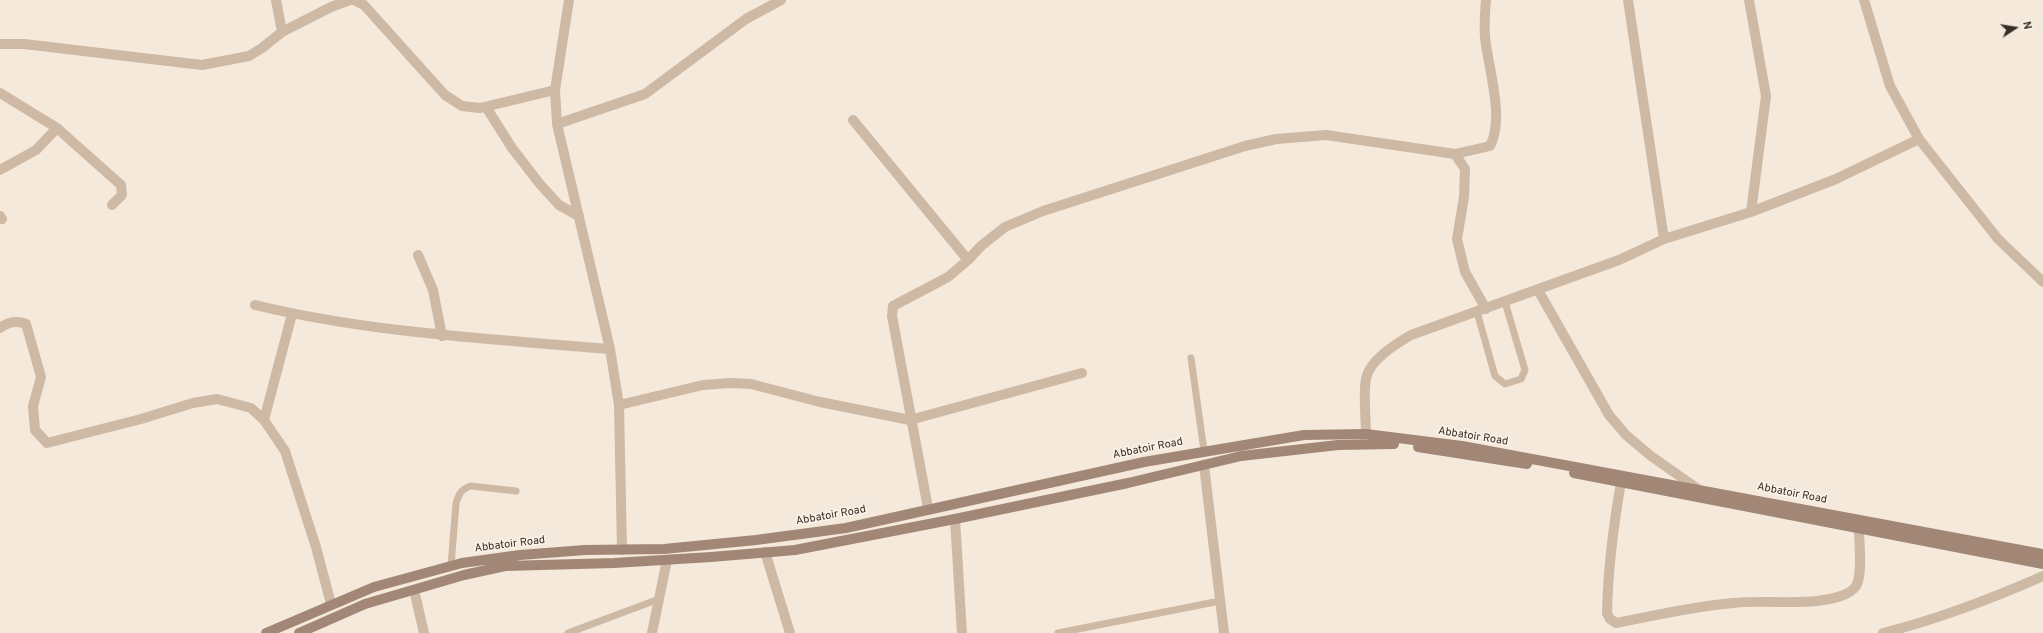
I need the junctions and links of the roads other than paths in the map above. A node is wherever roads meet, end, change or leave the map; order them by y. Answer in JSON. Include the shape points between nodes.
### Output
{"nodes":[{"id":1,"x":276,"y":0,"type":"edge"},
{"id":2,"x":350,"y":0,"type":"edge"},
{"id":3,"x":354,"y":0,"type":"edge"},
{"id":4,"x":569,"y":0,"type":"edge"},
{"id":5,"x":781,"y":0,"type":"edge"},
{"id":6,"x":1486,"y":0,"type":"edge"},
{"id":7,"x":1628,"y":0,"type":"edge"},
{"id":8,"x":1749,"y":0,"type":"edge"},
{"id":9,"x":1864,"y":0,"type":"edge"},
{"id":10,"x":282,"y":32,"type":"junction"},
{"id":11,"x":0,"y":44,"type":"edge"},
{"id":12,"x":555,"y":90,"type":"junction"},
{"id":13,"x":0,"y":93,"type":"edge"},
{"id":14,"x":486,"y":107,"type":"junction"},
{"id":15,"x":853,"y":120,"type":"dead end"},
{"id":16,"x":557,"y":124,"type":"junction"},
{"id":17,"x":57,"y":128,"type":"junction"},
{"id":18,"x":1919,"y":139,"type":"junction"},
{"id":19,"x":1455,"y":154,"type":"junction"},
{"id":20,"x":0,"y":170,"type":"edge"},
{"id":21,"x":112,"y":205,"type":"dead end"},
{"id":22,"x":1750,"y":212,"type":"junction"},
{"id":23,"x":579,"y":216,"type":"junction"},
{"id":24,"x":1664,"y":239,"type":"junction"},
{"id":25,"x":418,"y":255,"type":"dead end"},
{"id":26,"x":968,"y":260,"type":"junction"},
{"id":27,"x":2043,"y":282,"type":"edge"},
{"id":28,"x":1538,"y":290,"type":"junction"},
{"id":29,"x":1505,"y":302,"type":"junction"},
{"id":30,"x":255,"y":305,"type":"dead end"},
{"id":31,"x":1481,"y":310,"type":"junction"},
{"id":32,"x":292,"y":314,"type":"junction"},
{"id":33,"x":0,"y":328,"type":"edge"},
{"id":34,"x":442,"y":336,"type":"junction"},
{"id":35,"x":610,"y":349,"type":"junction"},
{"id":36,"x":1191,"y":358,"type":"dead end"},
{"id":37,"x":1082,"y":373,"type":"dead end"},
{"id":38,"x":620,"y":406,"type":"junction"},
{"id":39,"x":264,"y":420,"type":"junction"},
{"id":40,"x":910,"y":420,"type":"junction"},
{"id":41,"x":1366,"y":434,"type":"junction"},
{"id":42,"x":1204,"y":451,"type":"junction"},
{"id":43,"x":1204,"y":465,"type":"junction"},
{"id":44,"x":1621,"y":482,"type":"junction"},
{"id":45,"x":1698,"y":489,"type":"junction"},
{"id":46,"x":516,"y":491,"type":"dead end"},
{"id":47,"x":928,"y":508,"type":"junction"},
{"id":48,"x":955,"y":519,"type":"junction"},
{"id":49,"x":1859,"y":529,"type":"junction"},
{"id":50,"x":622,"y":550,"type":"junction"},
{"id":51,"x":765,"y":552,"type":"junction"},
{"id":52,"x":2043,"y":554,"type":"edge"},
{"id":53,"x":667,"y":560,"type":"junction"},
{"id":54,"x":2043,"y":564,"type":"edge"},
{"id":55,"x":451,"y":566,"type":"junction"},
{"id":56,"x":2043,"y":576,"type":"edge"},
{"id":57,"x":414,"y":590,"type":"junction"},
{"id":58,"x":659,"y":599,"type":"junction"},
{"id":59,"x":1220,"y":601,"type":"junction"},
{"id":60,"x":331,"y":604,"type":"junction"},
{"id":61,"x":266,"y":633,"type":"edge"},
{"id":62,"x":299,"y":633,"type":"edge"},
{"id":63,"x":424,"y":633,"type":"edge"},
{"id":64,"x":568,"y":633,"type":"edge"},
{"id":65,"x":652,"y":633,"type":"edge"},
{"id":66,"x":790,"y":633,"type":"edge"},
{"id":67,"x":962,"y":633,"type":"edge"},
{"id":68,"x":1058,"y":633,"type":"edge"},
{"id":69,"x":1224,"y":633,"type":"edge"},
{"id":70,"x":1883,"y":633,"type":"edge"}],
"edges":[{"from":1,"to":10,"type":"street"},
{"from":2,"to":10,"type":"street"},
{"from":3,"to":14,"type":"street","via":[[364,5],[445,95],[462,106]]},
{"from":4,"to":12,"type":"street"},
{"from":5,"to":16,"type":"street","via":[[746,19],[645,94]]},
{"from":6,"to":19,"type":"street","via":[[1485,38],[1495,115],[1494,139],[1490,146]]},
{"from":7,"to":24,"type":"street"},
{"from":8,"to":22,"type":"street","via":[[1766,96]]},
{"from":9,"to":18,"type":"street","via":[[1890,86]]},
{"from":10,"to":11,"type":"street","via":[[249,56],[202,65],[24,44]]},
{"from":12,"to":14,"type":"street"},
{"from":12,"to":16,"type":"street"},
{"from":13,"to":17,"type":"street"},
{"from":14,"to":23,"type":"street","via":[[512,148],[539,183],[559,205]]},
{"from":15,"to":26,"type":"street"},
{"from":16,"to":23,"type":"street"},
{"from":17,"to":20,"type":"street","via":[[36,150]]},
{"from":17,"to":21,"type":"street","via":[[121,185],[122,195]]},
{"from":18,"to":22,"type":"street","via":[[1836,179]]},
{"from":18,"to":27,"type":"street","via":[[1998,239]]},
{"from":19,"to":26,"type":"street","via":[[1326,135],[1276,139],[1245,146],[1043,211],[1005,228],[981,246]]},
{"from":19,"to":31,"type":"street","via":[[1465,169],[1464,196],[1457,239],[1466,272]]},
{"from":22,"to":24,"type":"street"},
{"from":23,"to":35,"type":"street"},
{"from":24,"to":28,"type":"street","via":[[1619,260]]},
{"from":25,"to":34,"type":"street","via":[[433,290]]},
{"from":26,"to":40,"type":"street","via":[[948,277],[893,306],[892,316]]},
{"from":28,"to":29,"type":"street"},
{"from":28,"to":45,"type":"street","via":[[1609,415],[1626,435],[1646,452]]},
{"from":29,"to":31,"type":"street"},
{"from":29,"to":31,"type":"lane","via":[[1525,370],[1521,379],[1505,384],[1495,376]]},
{"from":30,"to":32,"type":"street"},
{"from":31,"to":41,"type":"street","via":[[1411,335],[1376,361],[1366,378]]},
{"from":32,"to":34,"type":"street"},
{"from":32,"to":39,"type":"street"},
{"from":33,"to":39,"type":"street","via":[[18,321],[26,324],[41,377],[33,406],[35,430],[47,443],[193,403],[217,399],[251,408]]},
{"from":34,"to":35,"type":"street"},
{"from":35,"to":38,"type":"street"},
{"from":36,"to":42,"type":"lane"},
{"from":37,"to":40,"type":"street"},
{"from":38,"to":40,"type":"street","via":[[703,385],[751,384],[820,402]]},
{"from":38,"to":50,"type":"street"},
{"from":39,"to":60,"type":"street","via":[[285,451],[314,540]]},
{"from":40,"to":47,"type":"street"},
{"from":41,"to":42,"type":"street","name":"Abbatoir Road","via":[[1304,435]]},
{"from":41,"to":45,"type":"street","name":"Abbatoir Road","via":[[1462,446]]},
{"from":42,"to":47,"type":"street","name":"Abbatoir Road"},
{"from":43,"to":44,"type":"street","name":"Abbatoir Road","via":[[1240,456],[1338,445],[1384,443],[1550,468]]},
{"from":43,"to":48,"type":"street","name":"Abbatoir Road"},
{"from":43,"to":59,"type":"street"},
{"from":44,"to":49,"type":"street","name":"Abbatoir Road"},
{"from":44,"to":49,"type":"street","via":[[1608,568],[1607,613],[1616,623],[1730,603],[1760,600],[1793,603],[1824,600],[1848,593],[1856,587],[1860,578]]},
{"from":45,"to":52,"type":"street","name":"Abbatoir Road"},
{"from":46,"to":55,"type":"lane","via":[[471,486],[459,493]]},
{"from":47,"to":50,"type":"street","name":"Abbatoir Road","via":[[831,530],[741,542]]},
{"from":48,"to":51,"type":"street","name":"Abbatoir Road","via":[[794,550]]},
{"from":48,"to":67,"type":"street"},
{"from":49,"to":54,"type":"street","name":"Abbatoir Road"},
{"from":50,"to":55,"type":"street","name":"Abbatoir Road","via":[[520,554]]},
{"from":51,"to":53,"type":"street","name":"Abbatoir Road"},
{"from":51,"to":66,"type":"street"},
{"from":53,"to":57,"type":"street","name":"Abbatoir Road","via":[[505,566],[464,574]]},
{"from":53,"to":58,"type":"street"},
{"from":55,"to":60,"type":"street","name":"Abbatoir Road","via":[[374,587]]},
{"from":56,"to":70,"type":"street","via":[[1921,624]]},
{"from":57,"to":62,"type":"street","name":"Abbatoir Road","via":[[365,604]]},
{"from":57,"to":63,"type":"street"},
{"from":58,"to":64,"type":"lane"},
{"from":58,"to":65,"type":"street"},
{"from":59,"to":68,"type":"lane"},
{"from":59,"to":69,"type":"street"},
{"from":60,"to":61,"type":"street","name":"Abbatoir Road"}]}
